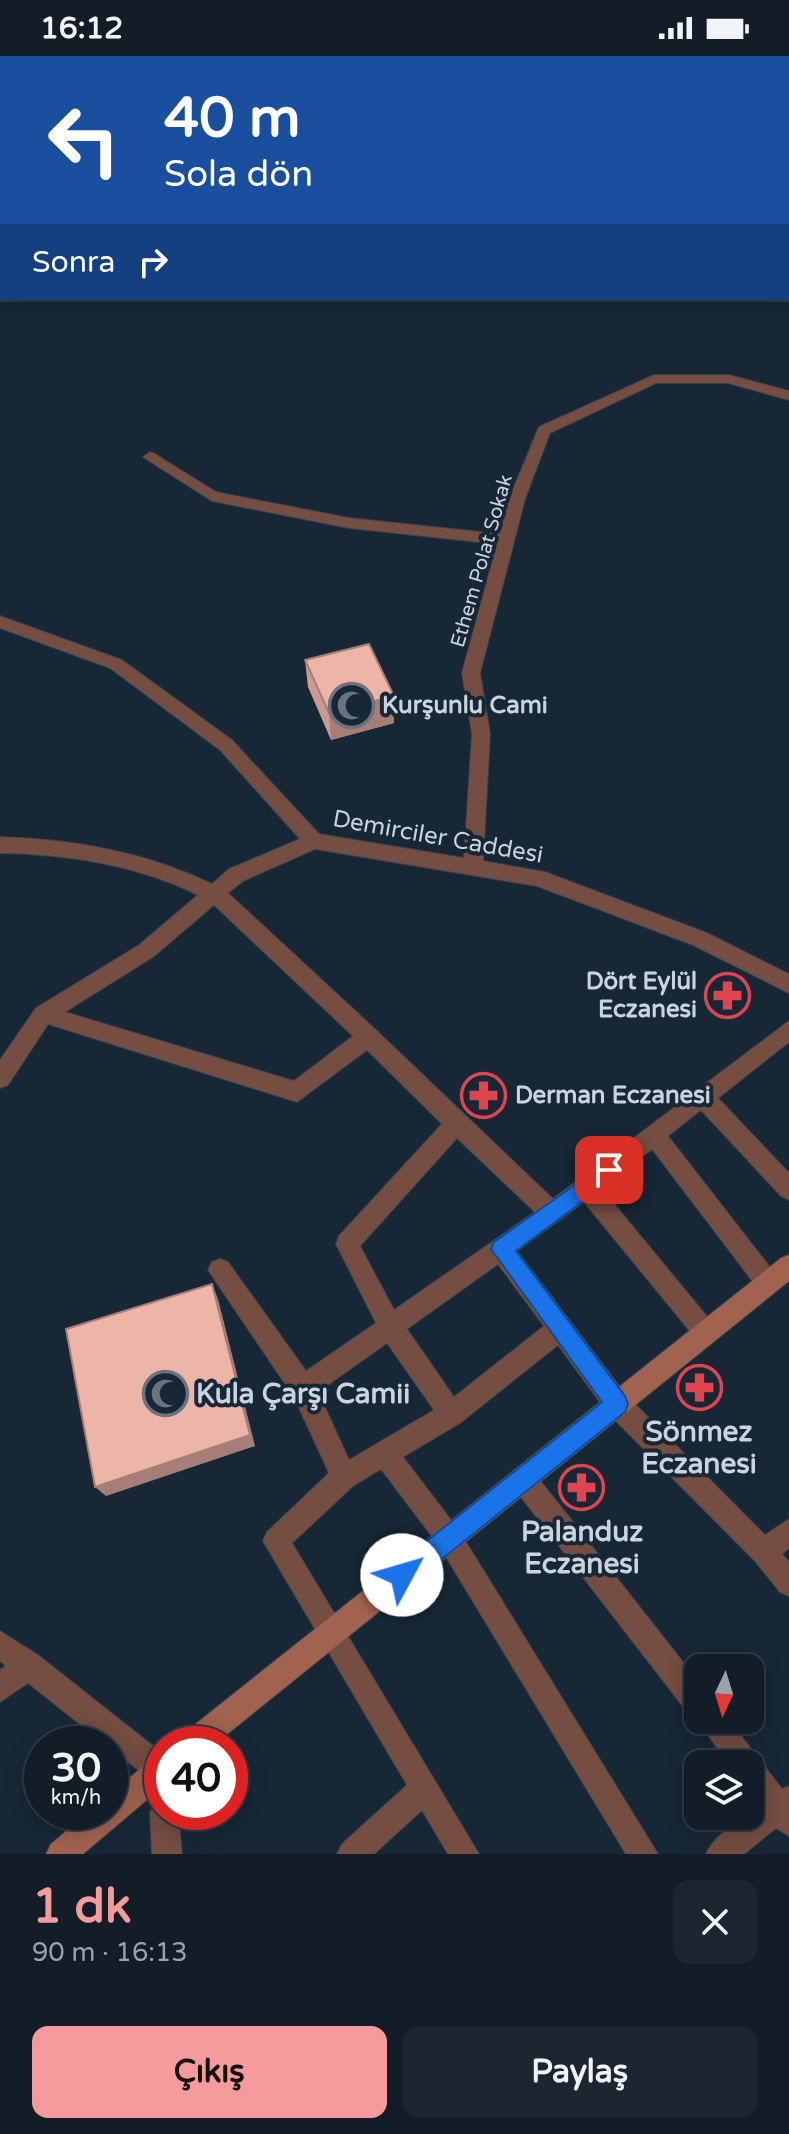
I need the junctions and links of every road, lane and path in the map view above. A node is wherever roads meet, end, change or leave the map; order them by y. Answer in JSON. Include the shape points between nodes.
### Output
{"nodes":[{"id":1,"x":789,"y":396,"type":"edge"},
{"id":2,"x":150,"y":457,"type":"dead end"},
{"id":3,"x":506,"y":540,"type":"junction"},
{"id":4,"x":0,"y":622,"type":"edge"},
{"id":5,"x":314,"y":841,"type":"junction"},
{"id":6,"x":0,"y":845,"type":"edge"},
{"id":7,"x":473,"y":867,"type":"junction"},
{"id":8,"x":214,"y":894,"type":"junction"},
{"id":9,"x":789,"y":984,"type":"edge"},
{"id":10,"x":43,"y":1014,"type":"junction"},
{"id":11,"x":789,"y":1030,"type":"edge"},
{"id":12,"x":369,"y":1036,"type":"junction"},
{"id":13,"x":0,"y":1078,"type":"edge"},
{"id":14,"x":703,"y":1097,"type":"junction"},
{"id":15,"x":455,"y":1125,"type":"junction"},
{"id":16,"x":654,"y":1135,"type":"junction"},
{"id":17,"x":587,"y":1188,"type":"junction"},
{"id":18,"x":789,"y":1189,"type":"edge"},
{"id":19,"x":552,"y":1213,"type":"junction"},
{"id":20,"x":501,"y":1249,"type":"junction"},
{"id":21,"x":789,"y":1266,"type":"edge"},
{"id":22,"x":220,"y":1270,"type":"dead end"},
{"id":23,"x":768,"y":1283,"type":"junction"},
{"id":24,"x":390,"y":1326,"type":"junction"},
{"id":25,"x":561,"y":1328,"type":"junction"},
{"id":26,"x":706,"y":1333,"type":"junction"},
{"id":27,"x":303,"y":1388,"type":"junction"},
{"id":28,"x":617,"y":1404,"type":"junction"},
{"id":29,"x":451,"y":1414,"type":"junction"},
{"id":30,"x":385,"y":1454,"type":"junction"},
{"id":31,"x":344,"y":1477,"type":"junction"},
{"id":32,"x":523,"y":1479,"type":"junction"},
{"id":33,"x":789,"y":1532,"type":"edge"},
{"id":34,"x":449,"y":1538,"type":"junction"},
{"id":35,"x":764,"y":1552,"type":"junction"},
{"id":36,"x":789,"y":1583,"type":"edge"},
{"id":37,"x":332,"y":1632,"type":"junction"},
{"id":38,"x":0,"y":1644,"type":"edge"},
{"id":39,"x":28,"y":1665,"type":"junction"},
{"id":40,"x":684,"y":1685,"type":"edge"},
{"id":41,"x":0,"y":1688,"type":"edge"},
{"id":42,"x":215,"y":1726,"type":"edge"},
{"id":43,"x":723,"y":1734,"type":"edge"},
{"id":44,"x":735,"y":1750,"type":"edge"},
{"id":45,"x":144,"y":1761,"type":"edge"},
{"id":46,"x":764,"y":1785,"type":"edge"},
{"id":47,"x":425,"y":1788,"type":"junction"},
{"id":48,"x":144,"y":1790,"type":"edge"},
{"id":49,"x":786,"y":1810,"type":"edge"},
{"id":50,"x":165,"y":1830,"type":"edge"},
{"id":51,"x":61,"y":1854,"type":"edge"},
{"id":52,"x":167,"y":1854,"type":"edge"},
{"id":53,"x":352,"y":1854,"type":"edge"},
{"id":54,"x":464,"y":1854,"type":"edge"},
{"id":55,"x":643,"y":1854,"type":"edge"},
{"id":56,"x":721,"y":1854,"type":"edge"}],
"edges":[{"from":1,"to":3,"type":"street","name":"Ethem Polat Sokak","via":[[729,379],[654,379],[544,430]]},
{"from":2,"to":3,"type":"street","via":[[212,496],[349,523]]},
{"from":3,"to":7,"type":"street","name":"Ethem Polat Sokak","via":[[471,673],[481,734]]},
{"from":4,"to":5,"type":"street","via":[[116,664],[226,745]]},
{"from":5,"to":7,"type":"street","name":"Demirciler Caddesi"},
{"from":5,"to":8,"type":"street","name":"Demirciler Caddesi","via":[[236,875]]},
{"from":6,"to":8,"type":"street","via":[[97,856],[170,875]]},
{"from":7,"to":9,"type":"street","name":"Demirciler Caddesi","via":[[538,878],[700,939]]},
{"from":8,"to":10,"type":"street","name":"Demirciler Caddesi","via":[[146,951]]},
{"from":8,"to":12,"type":"street"},
{"from":10,"to":12,"type":"street","via":[[297,1092]]},
{"from":10,"to":13,"type":"street","name":"Demirciler Caddesi"},
{"from":11,"to":14,"type":"street"},
{"from":12,"to":15,"type":"street"},
{"from":14,"to":16,"type":"street"},
{"from":14,"to":18,"type":"street"},
{"from":15,"to":19,"type":"street"},
{"from":15,"to":24,"type":"street","via":[[347,1244]]},
{"from":16,"to":17,"type":"street"},
{"from":16,"to":23,"type":"street"},
{"from":17,"to":19,"type":"street"},
{"from":17,"to":26,"type":"street"},
{"from":19,"to":20,"type":"street"},
{"from":20,"to":24,"type":"street"},
{"from":20,"to":25,"type":"street"},
{"from":21,"to":23,"type":"street"},
{"from":22,"to":27,"type":"street"},
{"from":23,"to":26,"type":"street"},
{"from":24,"to":27,"type":"street"},
{"from":24,"to":29,"type":"street"},
{"from":25,"to":28,"type":"street"},
{"from":25,"to":29,"type":"street"},
{"from":26,"to":28,"type":"street"},
{"from":27,"to":31,"type":"street"},
{"from":28,"to":32,"type":"street"},
{"from":28,"to":35,"type":"street"},
{"from":29,"to":30,"type":"street"},
{"from":30,"to":31,"type":"street"},
{"from":30,"to":34,"type":"street"},
{"from":31,"to":37,"type":"street","via":[[276,1541]]},
{"from":32,"to":34,"type":"street"},
{"from":32,"to":40,"type":"street"},
{"from":33,"to":35,"type":"street"},
{"from":34,"to":37,"type":"street"},
{"from":34,"to":55,"type":"street"},
{"from":35,"to":36,"type":"street"},
{"from":37,"to":42,"type":"street"},
{"from":37,"to":47,"type":"street"},
{"from":38,"to":39,"type":"street"},
{"from":39,"to":41,"type":"street"},
{"from":39,"to":45,"type":"street"},
{"from":43,"to":44,"type":"street"},
{"from":46,"to":49,"type":"street"},
{"from":47,"to":53,"type":"street"},
{"from":47,"to":54,"type":"street"},
{"from":48,"to":51,"type":"street"},
{"from":49,"to":56,"type":"street"},
{"from":50,"to":52,"type":"street"}]}
